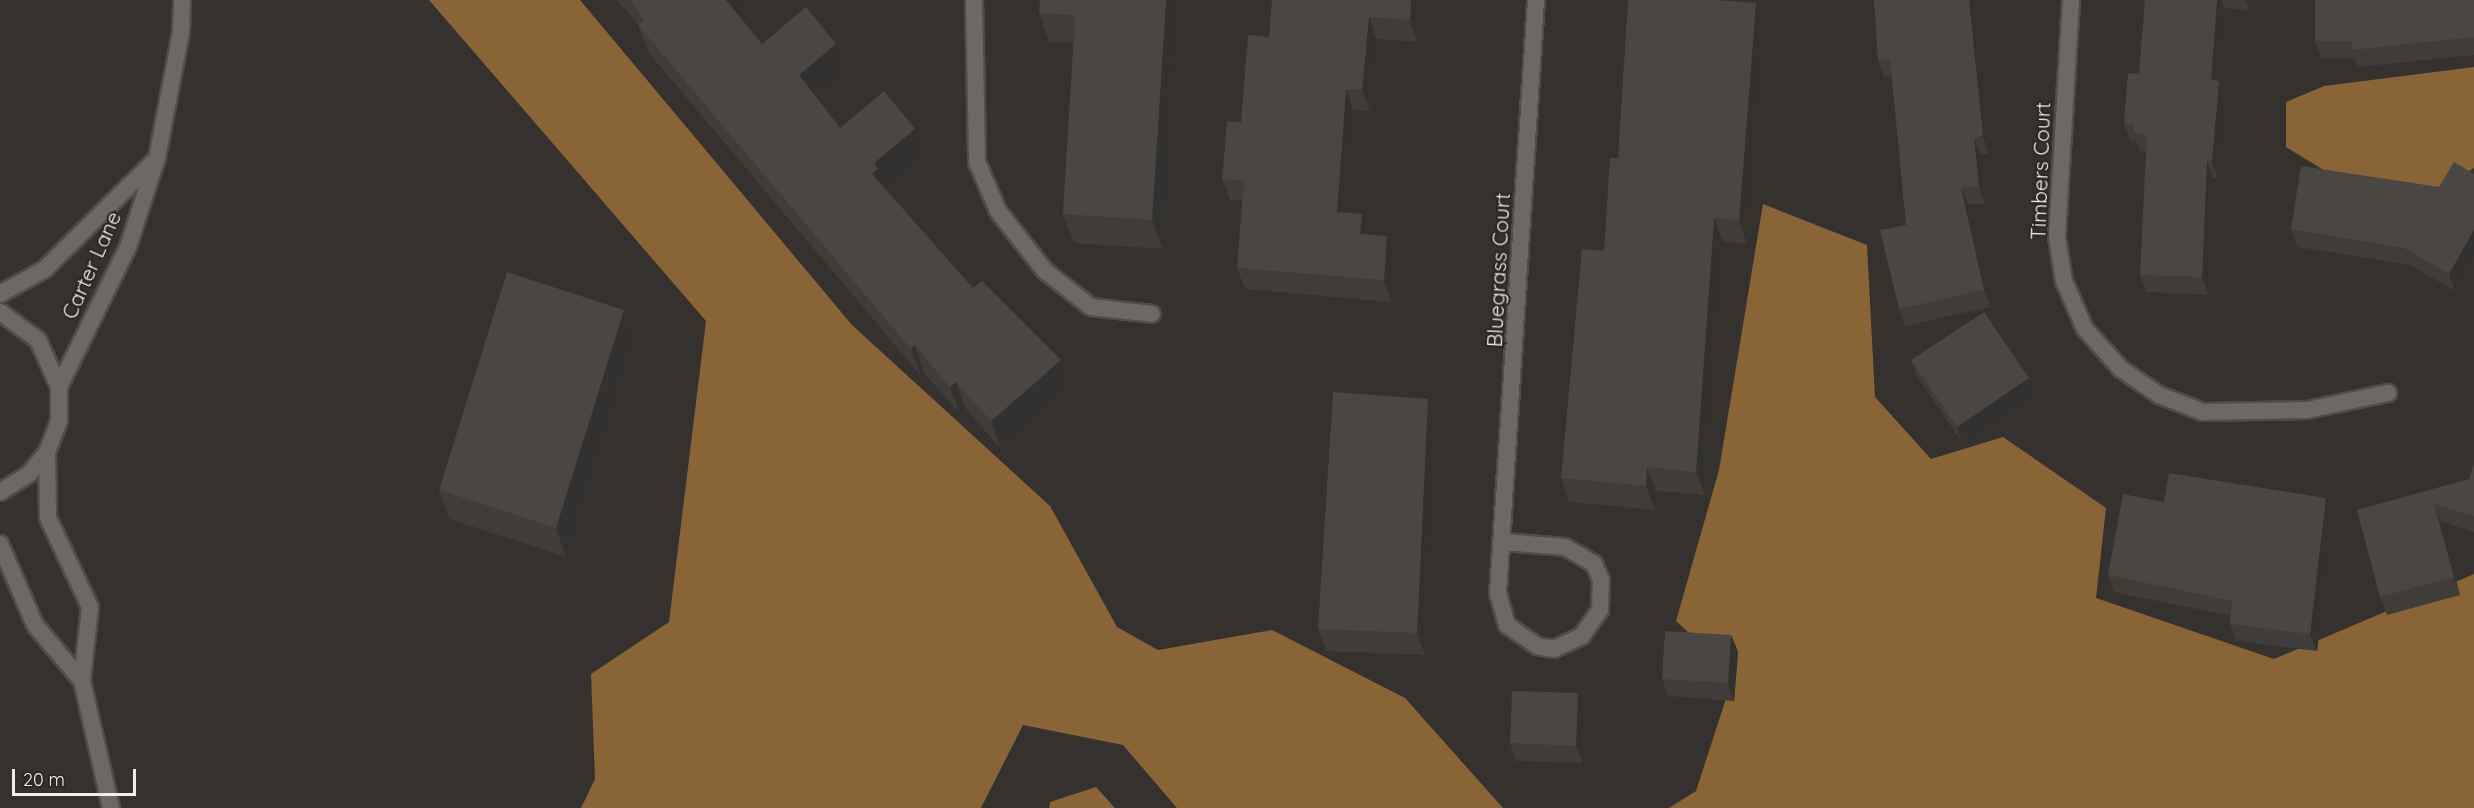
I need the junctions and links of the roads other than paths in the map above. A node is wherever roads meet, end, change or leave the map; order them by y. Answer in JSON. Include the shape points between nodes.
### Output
{"nodes":[{"id":1,"x":182,"y":0,"type":"edge"},
{"id":2,"x":974,"y":0,"type":"edge"},
{"id":3,"x":1536,"y":0,"type":"edge"},
{"id":4,"x":2071,"y":0,"type":"edge"},
{"id":5,"x":157,"y":158,"type":"junction"},
{"id":6,"x":0,"y":294,"type":"edge"},
{"id":7,"x":0,"y":312,"type":"edge"},
{"id":8,"x":1152,"y":314,"type":"dead end"},
{"id":9,"x":59,"y":387,"type":"junction"},
{"id":10,"x":2388,"y":393,"type":"dead end"},
{"id":11,"x":47,"y":452,"type":"junction"},
{"id":12,"x":0,"y":492,"type":"edge"},
{"id":13,"x":1504,"y":542,"type":"junction"},
{"id":14,"x":0,"y":544,"type":"edge"},
{"id":15,"x":82,"y":681,"type":"junction"},
{"id":16,"x":111,"y":808,"type":"edge"}],
"edges":[{"from":1,"to":5,"type":"street","name":"Carter Lane","via":[[181,32]]},
{"from":2,"to":8,"type":"street","via":[[977,162],[998,211],[1045,271],[1091,307]]},
{"from":3,"to":13,"type":"street","name":"Bluegrass Court"},
{"from":4,"to":10,"type":"street","name":"Timbers Court","via":[[2057,238],[2064,281],[2085,329],[2121,369],[2159,395],[2203,412],[2307,410]]},
{"from":5,"to":6,"type":"street","name":"Carter Lane","via":[[45,269]]},
{"from":5,"to":9,"type":"street","name":"Carter Lane","via":[[128,247]]},
{"from":7,"to":9,"type":"street","via":[[38,340]]},
{"from":9,"to":11,"type":"street","via":[[58,421]]},
{"from":11,"to":12,"type":"street","via":[[29,474]]},
{"from":11,"to":15,"type":"street","via":[[48,518],[90,607]]},
{"from":13,"to":13,"type":"street","name":"Bluegrass Court","via":[[1498,592],[1508,626],[1537,646],[1554,649],[1582,636],[1600,610],[1601,580],[1594,564],[1564,547]]},
{"from":14,"to":15,"type":"street","via":[[35,625]]},
{"from":15,"to":16,"type":"street"}]}
